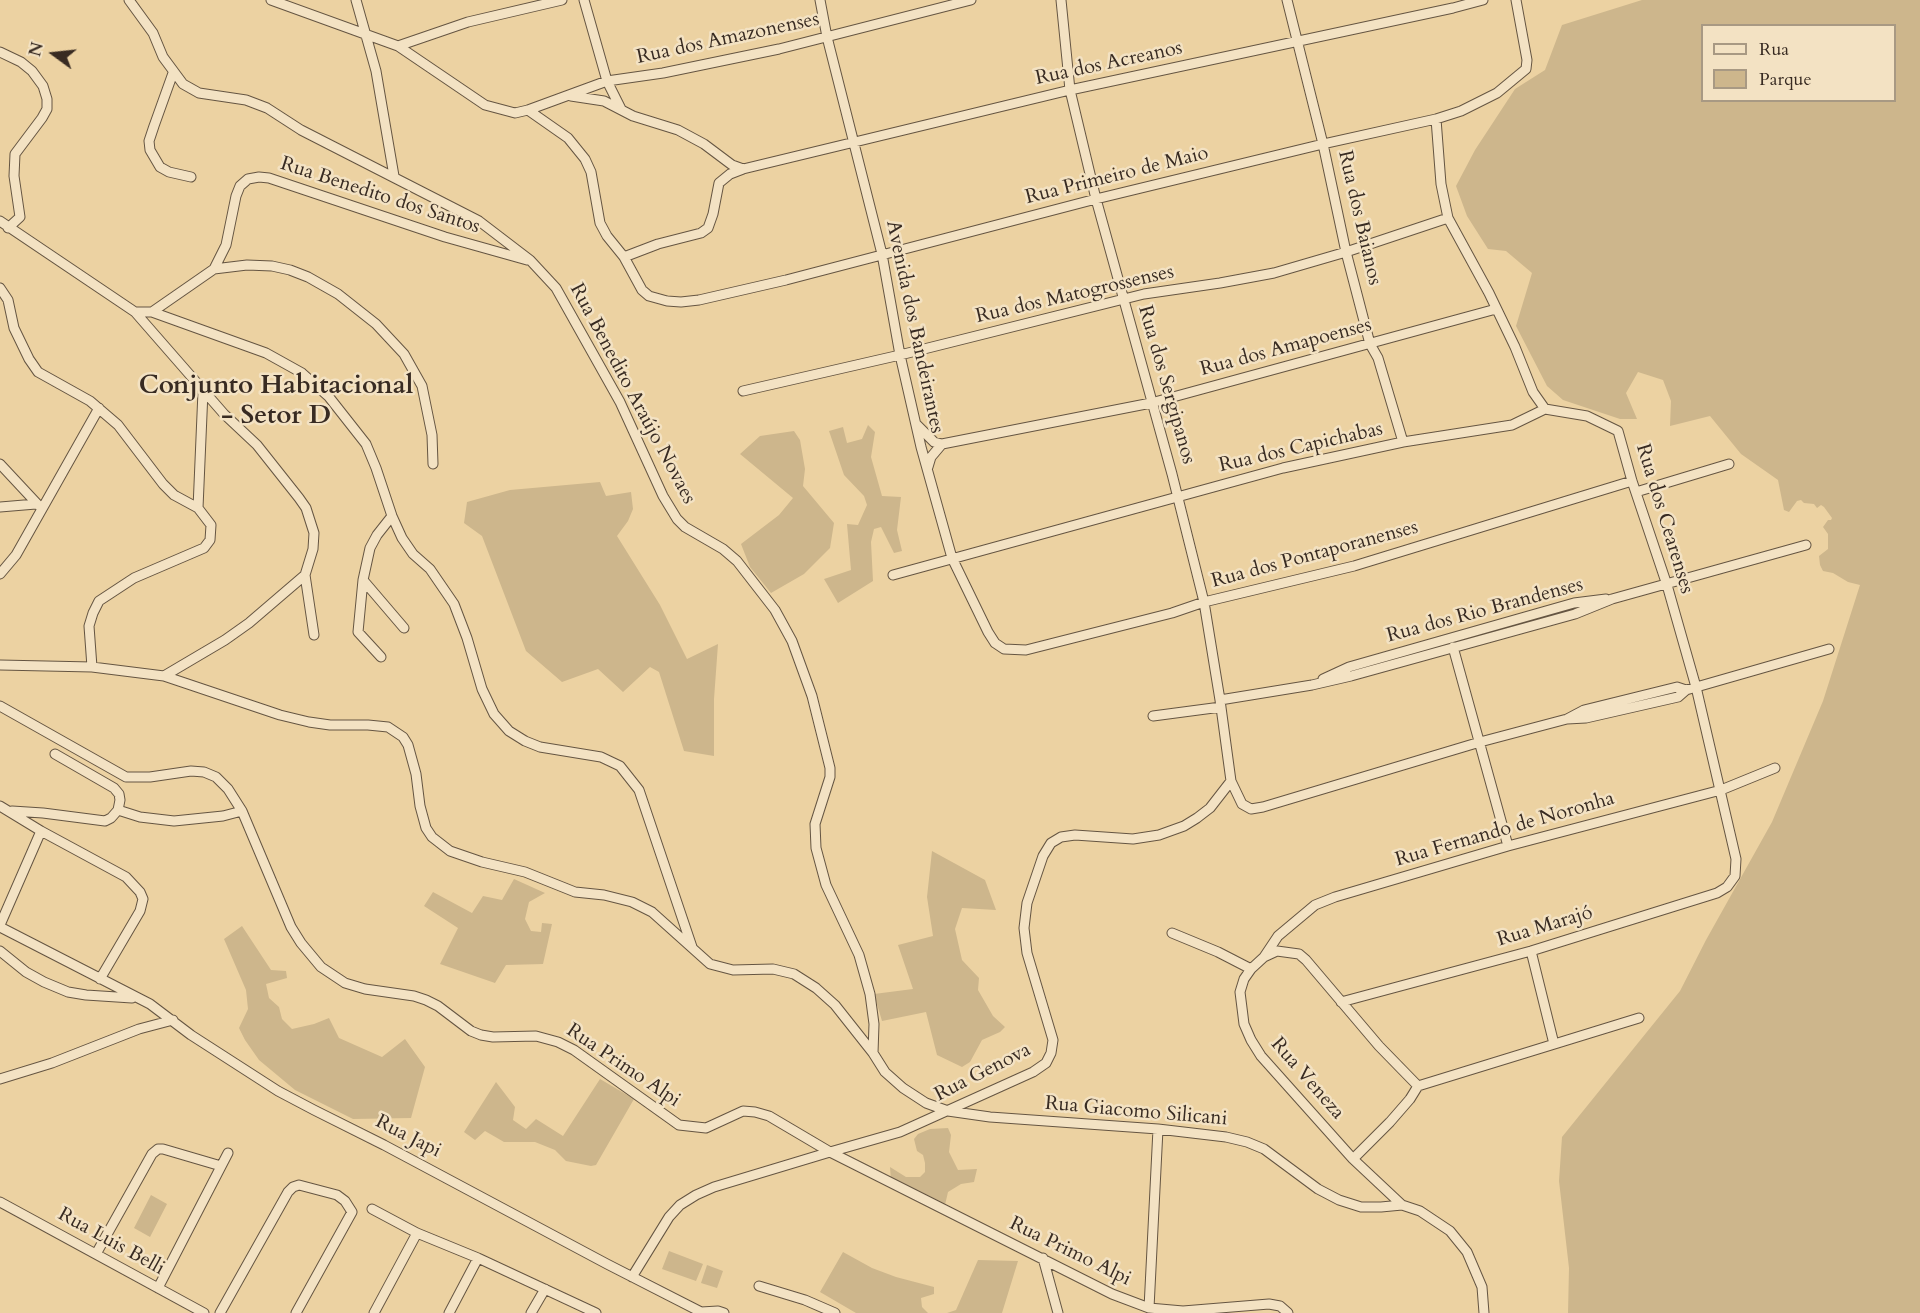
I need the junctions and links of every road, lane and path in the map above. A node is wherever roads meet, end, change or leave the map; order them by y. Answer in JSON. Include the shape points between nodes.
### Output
{"nodes":[{"id":1,"x":129,"y":0,"type":"edge"},
{"id":2,"x":271,"y":0,"type":"edge"},
{"id":3,"x":356,"y":0,"type":"edge"},
{"id":4,"x":562,"y":0,"type":"edge"},
{"id":5,"x":584,"y":0,"type":"edge"},
{"id":6,"x":820,"y":0,"type":"edge"},
{"id":7,"x":971,"y":0,"type":"edge"},
{"id":8,"x":1061,"y":0,"type":"edge"},
{"id":9,"x":1287,"y":0,"type":"edge"},
{"id":10,"x":1483,"y":0,"type":"edge"},
{"id":11,"x":1515,"y":0,"type":"edge"},
{"id":12,"x":366,"y":33,"type":"junction"},
{"id":13,"x":827,"y":37,"type":"junction"},
{"id":14,"x":1298,"y":42,"type":"junction"},
{"id":15,"x":398,"y":46,"type":"junction"},
{"id":16,"x":0,"y":52,"type":"edge"},
{"id":17,"x":174,"y":74,"type":"junction"},
{"id":18,"x":607,"y":81,"type":"junction"},
{"id":19,"x":1070,"y":90,"type":"junction"},
{"id":20,"x":568,"y":95,"type":"junction"},
{"id":21,"x":621,"y":109,"type":"junction"},
{"id":22,"x":528,"y":110,"type":"junction"},
{"id":23,"x":1436,"y":119,"type":"junction"},
{"id":24,"x":853,"y":142,"type":"junction"},
{"id":25,"x":1323,"y":144,"type":"junction"},
{"id":26,"x":743,"y":169,"type":"junction"},
{"id":27,"x":394,"y":176,"type":"junction"},
{"id":28,"x":191,"y":177,"type":"dead end"},
{"id":29,"x":1096,"y":199,"type":"junction"},
{"id":30,"x":1448,"y":218,"type":"junction"},
{"id":31,"x":0,"y":221,"type":"edge"},
{"id":32,"x":4,"y":228,"type":"edge"},
{"id":33,"x":1346,"y":252,"type":"junction"},
{"id":34,"x":882,"y":254,"type":"junction"},
{"id":35,"x":624,"y":257,"type":"junction"},
{"id":36,"x":530,"y":260,"type":"junction"},
{"id":37,"x":214,"y":270,"type":"junction"},
{"id":38,"x":0,"y":288,"type":"edge"},
{"id":39,"x":1124,"y":300,"type":"junction"},
{"id":40,"x":1496,"y":309,"type":"junction"},
{"id":41,"x":135,"y":312,"type":"junction"},
{"id":42,"x":152,"y":312,"type":"junction"},
{"id":43,"x":1370,"y":344,"type":"junction"},
{"id":44,"x":900,"y":356,"type":"junction"},
{"id":45,"x":204,"y":391,"type":"junction"},
{"id":46,"x":743,"y":391,"type":"dead end"},
{"id":47,"x":1151,"y":403,"type":"junction"},
{"id":48,"x":99,"y":408,"type":"junction"},
{"id":49,"x":1545,"y":410,"type":"junction"},
{"id":50,"x":916,"y":424,"type":"junction"},
{"id":51,"x":1403,"y":442,"type":"junction"},
{"id":52,"x":942,"y":444,"type":"junction"},
{"id":53,"x":0,"y":464,"type":"edge"},
{"id":54,"x":433,"y":464,"type":"dead end"},
{"id":55,"x":1729,"y":464,"type":"dead end"},
{"id":56,"x":927,"y":469,"type":"junction"},
{"id":57,"x":1632,"y":481,"type":"junction"},
{"id":58,"x":1636,"y":492,"type":"junction"},
{"id":59,"x":1178,"y":497,"type":"junction"},
{"id":60,"x":0,"y":507,"type":"edge"},
{"id":61,"x":39,"y":507,"type":"junction"},
{"id":62,"x":198,"y":508,"type":"junction"},
{"id":63,"x":392,"y":516,"type":"junction"},
{"id":64,"x":1806,"y":545,"type":"dead end"},
{"id":65,"x":952,"y":558,"type":"junction"},
{"id":66,"x":0,"y":574,"type":"edge"},
{"id":67,"x":305,"y":575,"type":"junction"},
{"id":68,"x":892,"y":575,"type":"dead end"},
{"id":69,"x":363,"y":579,"type":"junction"},
{"id":70,"x":1667,"y":585,"type":"junction"},
{"id":71,"x":1612,"y":599,"type":"junction"},
{"id":72,"x":1204,"y":602,"type":"junction"},
{"id":73,"x":404,"y":628,"type":"dead end"},
{"id":74,"x":314,"y":635,"type":"dead end"},
{"id":75,"x":1453,"y":647,"type":"junction"},
{"id":76,"x":1004,"y":649,"type":"joint"},
{"id":77,"x":1829,"y":649,"type":"dead end"},
{"id":78,"x":381,"y":657,"type":"dead end"},
{"id":79,"x":0,"y":665,"type":"edge"},
{"id":80,"x":92,"y":667,"type":"junction"},
{"id":81,"x":164,"y":676,"type":"junction"},
{"id":82,"x":1312,"y":685,"type":"junction"},
{"id":83,"x":1696,"y":687,"type":"junction"},
{"id":84,"x":1221,"y":703,"type":"junction"},
{"id":85,"x":0,"y":706,"type":"edge"},
{"id":86,"x":1153,"y":716,"type":"dead end"},
{"id":87,"x":1480,"y":742,"type":"junction"},
{"id":88,"x":55,"y":754,"type":"dead end"},
{"id":89,"x":1776,"y":768,"type":"dead end"},
{"id":90,"x":1231,"y":781,"type":"junction"},
{"id":91,"x":1721,"y":790,"type":"junction"},
{"id":92,"x":0,"y":806,"type":"edge"},
{"id":93,"x":118,"y":810,"type":"junction"},
{"id":94,"x":10,"y":811,"type":"junction"},
{"id":95,"x":242,"y":811,"type":"junction"},
{"id":96,"x":41,"y":831,"type":"junction"},
{"id":97,"x":1508,"y":846,"type":"junction"},
{"id":98,"x":1736,"y":859,"type":"joint"},
{"id":99,"x":680,"y":909,"type":"junction"},
{"id":100,"x":663,"y":921,"type":"junction"},
{"id":101,"x":0,"y":926,"type":"edge"},
{"id":102,"x":1172,"y":933,"type":"dead end"},
{"id":103,"x":693,"y":950,"type":"junction"},
{"id":104,"x":0,"y":951,"type":"edge"},
{"id":105,"x":1530,"y":951,"type":"junction"},
{"id":106,"x":1264,"y":957,"type":"junction"},
{"id":107,"x":1251,"y":969,"type":"junction"},
{"id":108,"x":100,"y":979,"type":"junction"},
{"id":109,"x":137,"y":999,"type":"junction"},
{"id":110,"x":1341,"y":1002,"type":"junction"},
{"id":111,"x":1639,"y":1018,"type":"dead end"},
{"id":112,"x":173,"y":1020,"type":"junction"},
{"id":113,"x":1554,"y":1044,"type":"junction"},
{"id":114,"x":873,"y":1053,"type":"junction"},
{"id":115,"x":0,"y":1079,"type":"edge"},
{"id":116,"x":1418,"y":1086,"type":"junction"},
{"id":117,"x":948,"y":1111,"type":"junction"},
{"id":118,"x":1158,"y":1129,"type":"junction"},
{"id":119,"x":830,"y":1152,"type":"junction"},
{"id":120,"x":228,"y":1153,"type":"dead end"},
{"id":121,"x":1353,"y":1159,"type":"junction"},
{"id":122,"x":221,"y":1166,"type":"junction"},
{"id":123,"x":0,"y":1202,"type":"edge"},
{"id":124,"x":1402,"y":1205,"type":"junction"},
{"id":125,"x":372,"y":1209,"type":"dead end"},
{"id":126,"x":417,"y":1233,"type":"junction"},
{"id":127,"x":96,"y":1254,"type":"junction"},
{"id":128,"x":478,"y":1258,"type":"junction"},
{"id":129,"x":1043,"y":1258,"type":"junction"},
{"id":130,"x":632,"y":1277,"type":"junction"},
{"id":131,"x":759,"y":1286,"type":"dead end"},
{"id":132,"x":158,"y":1288,"type":"junction"},
{"id":133,"x":544,"y":1289,"type":"junction"},
{"id":134,"x":1149,"y":1308,"type":"junction"},
{"id":135,"x":700,"y":1312,"type":"edge"},
{"id":136,"x":204,"y":1313,"type":"edge"},
{"id":137,"x":220,"y":1313,"type":"edge"},
{"id":138,"x":296,"y":1313,"type":"edge"},
{"id":139,"x":374,"y":1313,"type":"edge"},
{"id":140,"x":448,"y":1313,"type":"edge"},
{"id":141,"x":531,"y":1313,"type":"edge"},
{"id":142,"x":596,"y":1313,"type":"edge"},
{"id":143,"x":724,"y":1313,"type":"edge"},
{"id":144,"x":836,"y":1313,"type":"edge"},
{"id":145,"x":1058,"y":1313,"type":"edge"},
{"id":146,"x":1288,"y":1313,"type":"edge"},
{"id":147,"x":1484,"y":1313,"type":"edge"}],
"edges":[{"from":1,"to":17,"type":"street","name":"Rua Benedito Araújo Novaes","via":[[153,33]]},
{"from":2,"to":12,"type":"street"},
{"from":3,"to":12,"type":"street"},
{"from":4,"to":15,"type":"street","via":[[468,22]]},
{"from":5,"to":18,"type":"street"},
{"from":6,"to":13,"type":"street","name":"Avenida dos Bandeirantes"},
{"from":7,"to":13,"type":"street","name":"Rua dos Amazonenses"},
{"from":8,"to":19,"type":"street","name":"Rua dos Sergipanos"},
{"from":9,"to":14,"type":"street","name":"Rua dos Baianos"},
{"from":10,"to":14,"type":"street","name":"Rua dos Acreanos"},
{"from":11,"to":23,"type":"street","name":"Rua Primeiro de Maio","via":[[1526,69],[1497,93]]},
{"from":12,"to":15,"type":"street"},
{"from":12,"to":27,"type":"street"},
{"from":13,"to":18,"type":"street","name":"Rua dos Amazonenses"},
{"from":13,"to":24,"type":"street","name":"Avenida dos Bandeirantes"},
{"from":14,"to":19,"type":"street","name":"Rua dos Acreanos"},
{"from":14,"to":25,"type":"street","name":"Rua dos Baianos"},
{"from":15,"to":22,"type":"street","via":[[485,105],[506,112]]},
{"from":16,"to":32,"type":"street","via":[[32,71],[47,99],[42,118],[15,154],[20,217]]},
{"from":17,"to":27,"type":"street","name":"Rua Benedito Araújo Novaes","via":[[199,93],[246,100],[267,108],[301,130]]},
{"from":17,"to":28,"type":"street","via":[[154,126],[150,150],[159,167]]},
{"from":18,"to":20,"type":"street","name":"Rua dos Amazonenses"},
{"from":18,"to":21,"type":"street"},
{"from":19,"to":24,"type":"street","name":"Rua dos Acreanos"},
{"from":19,"to":29,"type":"street","name":"Rua dos Sergipanos"},
{"from":20,"to":21,"type":"street","via":[[595,98]]},
{"from":20,"to":22,"type":"street","name":"Rua dos Amazonenses"},
{"from":21,"to":26,"type":"street","via":[[692,136]]},
{"from":22,"to":35,"type":"street","via":[[568,138],[585,159],[600,223]]},
{"from":23,"to":25,"type":"street","name":"Rua Primeiro de Maio"},
{"from":23,"to":30,"type":"street"},
{"from":24,"to":26,"type":"street","name":"Rua dos Acreanos"},
{"from":24,"to":34,"type":"street","name":"Avenida dos Bandeirantes"},
{"from":25,"to":29,"type":"street","name":"Rua Primeiro de Maio"},
{"from":25,"to":33,"type":"street","name":"Rua dos Baianos"},
{"from":26,"to":35,"type":"street","name":"Rua dos Acreanos","via":[[719,183],[708,228]]},
{"from":27,"to":36,"type":"street","name":"Rua Benedito Araújo Novaes","via":[[479,221]]},
{"from":29,"to":34,"type":"street","name":"Rua Primeiro de Maio"},
{"from":29,"to":39,"type":"street","name":"Rua dos Sergipanos"},
{"from":30,"to":33,"type":"street","name":"Rua dos Matogrossenses"},
{"from":30,"to":40,"type":"street"},
{"from":31,"to":32,"type":"street"},
{"from":32,"to":41,"type":"street"},
{"from":33,"to":39,"type":"street","name":"Rua dos Matogrossenses","via":[[1274,273]]},
{"from":33,"to":43,"type":"street","name":"Rua dos Baianos"},
{"from":34,"to":35,"type":"street","name":"Rua Primeiro de Maio","via":[[681,302],[649,296],[636,282]]},
{"from":34,"to":44,"type":"street","name":"Avenida dos Bandeirantes"},
{"from":36,"to":37,"type":"street","name":"Rua Benedito dos Santos","via":[[259,177],[240,186],[226,244]]},
{"from":36,"to":114,"type":"street","name":"Rua Benedito Araújo Novaes","via":[[556,288],[620,402],[677,519],[737,561],[771,604],[792,641],[831,768],[815,824],[816,848],[826,885],[859,955],[870,994]]},
{"from":37,"to":42,"type":"street"},
{"from":37,"to":54,"type":"street","via":[[247,265],[290,270],[338,294],[376,324],[404,354],[422,386],[432,435]]},
{"from":38,"to":48,"type":"street","via":[[8,300],[14,328],[39,372]]},
{"from":39,"to":44,"type":"street","name":"Rua dos Matogrossenses"},
{"from":39,"to":47,"type":"street","name":"Rua dos Sergipanos"},
{"from":40,"to":43,"type":"street","name":"Rua dos Amapoenses"},
{"from":40,"to":49,"type":"street"},
{"from":41,"to":42,"type":"street"},
{"from":41,"to":45,"type":"street"},
{"from":42,"to":63,"type":"street","via":[[266,353],[302,373],[329,397],[366,444]]},
{"from":43,"to":47,"type":"street","name":"Rua dos Amapoenses"},
{"from":43,"to":51,"type":"street","name":"Rua dos Baianos","via":[[1378,358]]},
{"from":44,"to":46,"type":"street","name":"Rua dos Matogrossenses"},
{"from":44,"to":50,"type":"street","name":"Avenida dos Bandeirantes"},
{"from":45,"to":62,"type":"street"},
{"from":45,"to":67,"type":"street","via":[[257,445],[306,508],[314,533]]},
{"from":47,"to":52,"type":"street","name":"Rua dos Amapoenses"},
{"from":47,"to":59,"type":"street","name":"Rua dos Sergipanos"},
{"from":48,"to":61,"type":"street"},
{"from":48,"to":62,"type":"street","via":[[118,424],[163,484]]},
{"from":49,"to":51,"type":"street","name":"Rua dos Capichabas","via":[[1512,426]]},
{"from":49,"to":57,"type":"street","name":"Rua dos Cearenses","via":[[1587,416],[1618,431]]},
{"from":50,"to":52,"type":"street","via":[[934,442]]},
{"from":50,"to":56,"type":"street","name":"Avenida dos Bandeirantes"},
{"from":51,"to":59,"type":"street","name":"Rua dos Capichabas","via":[[1282,468]]},
{"from":52,"to":56,"type":"street"},
{"from":53,"to":61,"type":"street"},
{"from":55,"to":58,"type":"street"},
{"from":56,"to":65,"type":"street","name":"Avenida dos Bandeirantes"},
{"from":57,"to":58,"type":"street","name":"Rua dos Cearenses"},
{"from":57,"to":72,"type":"street","name":"Rua dos Pontaporanenses","via":[[1354,566]]},
{"from":58,"to":70,"type":"street","name":"Rua dos Cearenses"},
{"from":59,"to":65,"type":"street","name":"Rua dos Capichabas"},
{"from":59,"to":72,"type":"street","name":"Rua dos Sergipanos"},
{"from":60,"to":61,"type":"street"},
{"from":61,"to":66,"type":"street","via":[[16,555]]},
{"from":62,"to":80,"type":"street","via":[[211,525],[210,540],[204,548],[134,578],[99,601],[89,626]]},
{"from":63,"to":69,"type":"street","via":[[370,548]]},
{"from":63,"to":99,"type":"street","via":[[413,554],[430,569],[454,604],[486,702],[501,723],[532,744],[601,757],[620,766],[629,776],[639,790]]},
{"from":64,"to":70,"type":"street"},
{"from":65,"to":68,"type":"street","name":"Rua dos Capichabas"},
{"from":65,"to":76,"type":"street","name":"Avenida dos Bandeirantes","via":[[988,632]]},
{"from":67,"to":74,"type":"street"},
{"from":67,"to":81,"type":"street","via":[[249,623]]},
{"from":69,"to":73,"type":"street"},
{"from":69,"to":78,"type":"street","via":[[358,632]]},
{"from":70,"to":71,"type":"street"},
{"from":70,"to":83,"type":"street","name":"Rua dos Cearenses"},
{"from":71,"to":75,"type":"street","name":"Rua dos Rio Brandenses","via":[[1575,614]]},
{"from":71,"to":82,"type":"street","name":"Rua dos Rio Brandenses","via":[[1574,603],[1484,628],[1349,667]]},
{"from":72,"to":76,"type":"street","name":"Rua dos Pontaporanenses","via":[[1026,650]]},
{"from":72,"to":84,"type":"street","name":"Rua dos Sergipanos"},
{"from":75,"to":82,"type":"street","name":"Rua dos Rio Brandenses"},
{"from":75,"to":87,"type":"street"},
{"from":77,"to":83,"type":"street"},
{"from":79,"to":80,"type":"street"},
{"from":80,"to":81,"type":"street"},
{"from":81,"to":100,"type":"street","via":[[309,722],[388,727],[408,745],[422,819],[440,844],[463,856],[519,870],[575,892],[632,902]]},
{"from":82,"to":84,"type":"street"},
{"from":83,"to":87,"type":"street","via":[[1678,697],[1586,718],[1567,718]]},
{"from":83,"to":91,"type":"street","name":"Rua dos Cearenses"},
{"from":84,"to":86,"type":"street"},
{"from":84,"to":90,"type":"street","name":"Rua dos Sergipanos"},
{"from":85,"to":95,"type":"street","name":"Rua Primo Alpi","via":[[126,777],[191,771],[216,777]]},
{"from":87,"to":90,"type":"street","via":[[1251,809],[1242,804]]},
{"from":87,"to":97,"type":"street"},
{"from":88,"to":93,"type":"street","via":[[114,788],[119,794]]},
{"from":89,"to":91,"type":"street","name":"Rua Fernando de Noronha"},
{"from":90,"to":117,"type":"street","name":"Rua Genova","via":[[1197,818],[1159,835],[1133,839],[1074,835],[1051,843],[1027,903],[1024,928],[1027,953],[1053,1040],[1051,1053],[1046,1063],[1033,1072]]},
{"from":91,"to":97,"type":"street","name":"Rua Fernando de Noronha"},
{"from":91,"to":98,"type":"street","name":"Rua dos Cearenses"},
{"from":92,"to":94,"type":"street"},
{"from":93,"to":94,"type":"street","via":[[105,821]]},
{"from":93,"to":95,"type":"street","via":[[174,821]]},
{"from":94,"to":96,"type":"street"},
{"from":95,"to":119,"type":"street","name":"Rua Primo Alpi","via":[[291,927],[321,967],[345,983],[426,1000],[481,1035],[536,1036],[558,1042],[679,1125],[706,1128],[743,1111],[755,1112],[769,1116]]},
{"from":96,"to":101,"type":"street"},
{"from":96,"to":108,"type":"street","via":[[126,877],[140,892],[140,911]]},
{"from":97,"to":106,"type":"street","name":"Rua Fernando de Noronha","via":[[1315,905],[1278,936]]},
{"from":98,"to":105,"type":"street","name":"Rua Marajó","via":[[1735,876],[1717,893]]},
{"from":99,"to":100,"type":"street"},
{"from":99,"to":103,"type":"street"},
{"from":100,"to":103,"type":"street"},
{"from":101,"to":108,"type":"street","name":"Rua Japi"},
{"from":102,"to":107,"type":"street"},
{"from":103,"to":114,"type":"street","name":"Rua Giacomo Silicani","via":[[720,968],[773,969],[794,974],[835,1005]]},
{"from":104,"to":109,"type":"street","via":[[26,972],[68,992]]},
{"from":105,"to":110,"type":"street","name":"Rua Marajó"},
{"from":105,"to":113,"type":"street"},
{"from":106,"to":107,"type":"street","name":"Rua Veneza"},
{"from":106,"to":110,"type":"street","via":[[1277,951],[1299,954]]},
{"from":107,"to":121,"type":"street","name":"Rua Veneza","via":[[1240,992],[1244,1024],[1251,1041]]},
{"from":108,"to":109,"type":"street","name":"Rua Japi"},
{"from":109,"to":112,"type":"street","name":"Rua Japi"},
{"from":110,"to":116,"type":"street"},
{"from":111,"to":113,"type":"street"},
{"from":112,"to":115,"type":"street"},
{"from":112,"to":130,"type":"street","name":"Rua Japi","via":[[278,1091]]},
{"from":113,"to":116,"type":"street"},
{"from":114,"to":117,"type":"street","name":"Rua Giacomo Silicani","via":[[885,1072],[903,1088]]},
{"from":116,"to":121,"type":"street","via":[[1390,1122]]},
{"from":117,"to":118,"type":"street","name":"Rua Giacomo Silicani"},
{"from":117,"to":119,"type":"street","name":"Rua Genova","via":[[900,1132]]},
{"from":118,"to":124,"type":"street","name":"Rua Giacomo Silicani","via":[[1247,1142],[1264,1149],[1318,1190],[1361,1207]]},
{"from":118,"to":134,"type":"street"},
{"from":119,"to":129,"type":"street","name":"Rua Primo Alpi"},
{"from":119,"to":130,"type":"street","name":"Rua Genova","via":[[714,1187],[680,1205]]},
{"from":120,"to":122,"type":"street"},
{"from":121,"to":124,"type":"street","name":"Rua Veneza"},
{"from":122,"to":127,"type":"street","via":[[163,1149],[152,1154]]},
{"from":122,"to":132,"type":"street"},
{"from":123,"to":127,"type":"street","name":"Rua Luis Belli"},
{"from":124,"to":147,"type":"street","name":"Rua Giacomo Silicani","via":[[1436,1221],[1459,1241],[1478,1275]]},
{"from":125,"to":126,"type":"street"},
{"from":126,"to":128,"type":"street"},
{"from":126,"to":139,"type":"street"},
{"from":127,"to":132,"type":"street","name":"Rua Luis Belli"},
{"from":128,"to":133,"type":"street"},
{"from":128,"to":140,"type":"street"},
{"from":129,"to":134,"type":"street","name":"Rua Primo Alpi","via":[[1112,1294]]},
{"from":129,"to":145,"type":"street"},
{"from":130,"to":135,"type":"street","name":"Rua Japi"},
{"from":131,"to":144,"type":"street"},
{"from":132,"to":136,"type":"street","name":"Rua Luis Belli"},
{"from":133,"to":141,"type":"street"},
{"from":133,"to":142,"type":"street"},
{"from":134,"to":146,"type":"street","name":"Rua Primo Alpi","via":[[1183,1311],[1269,1304]]},
{"from":135,"to":143,"type":"street"},
{"from":137,"to":138,"type":"street","via":[[288,1192],[298,1185],[337,1195],[352,1212]]}]}
